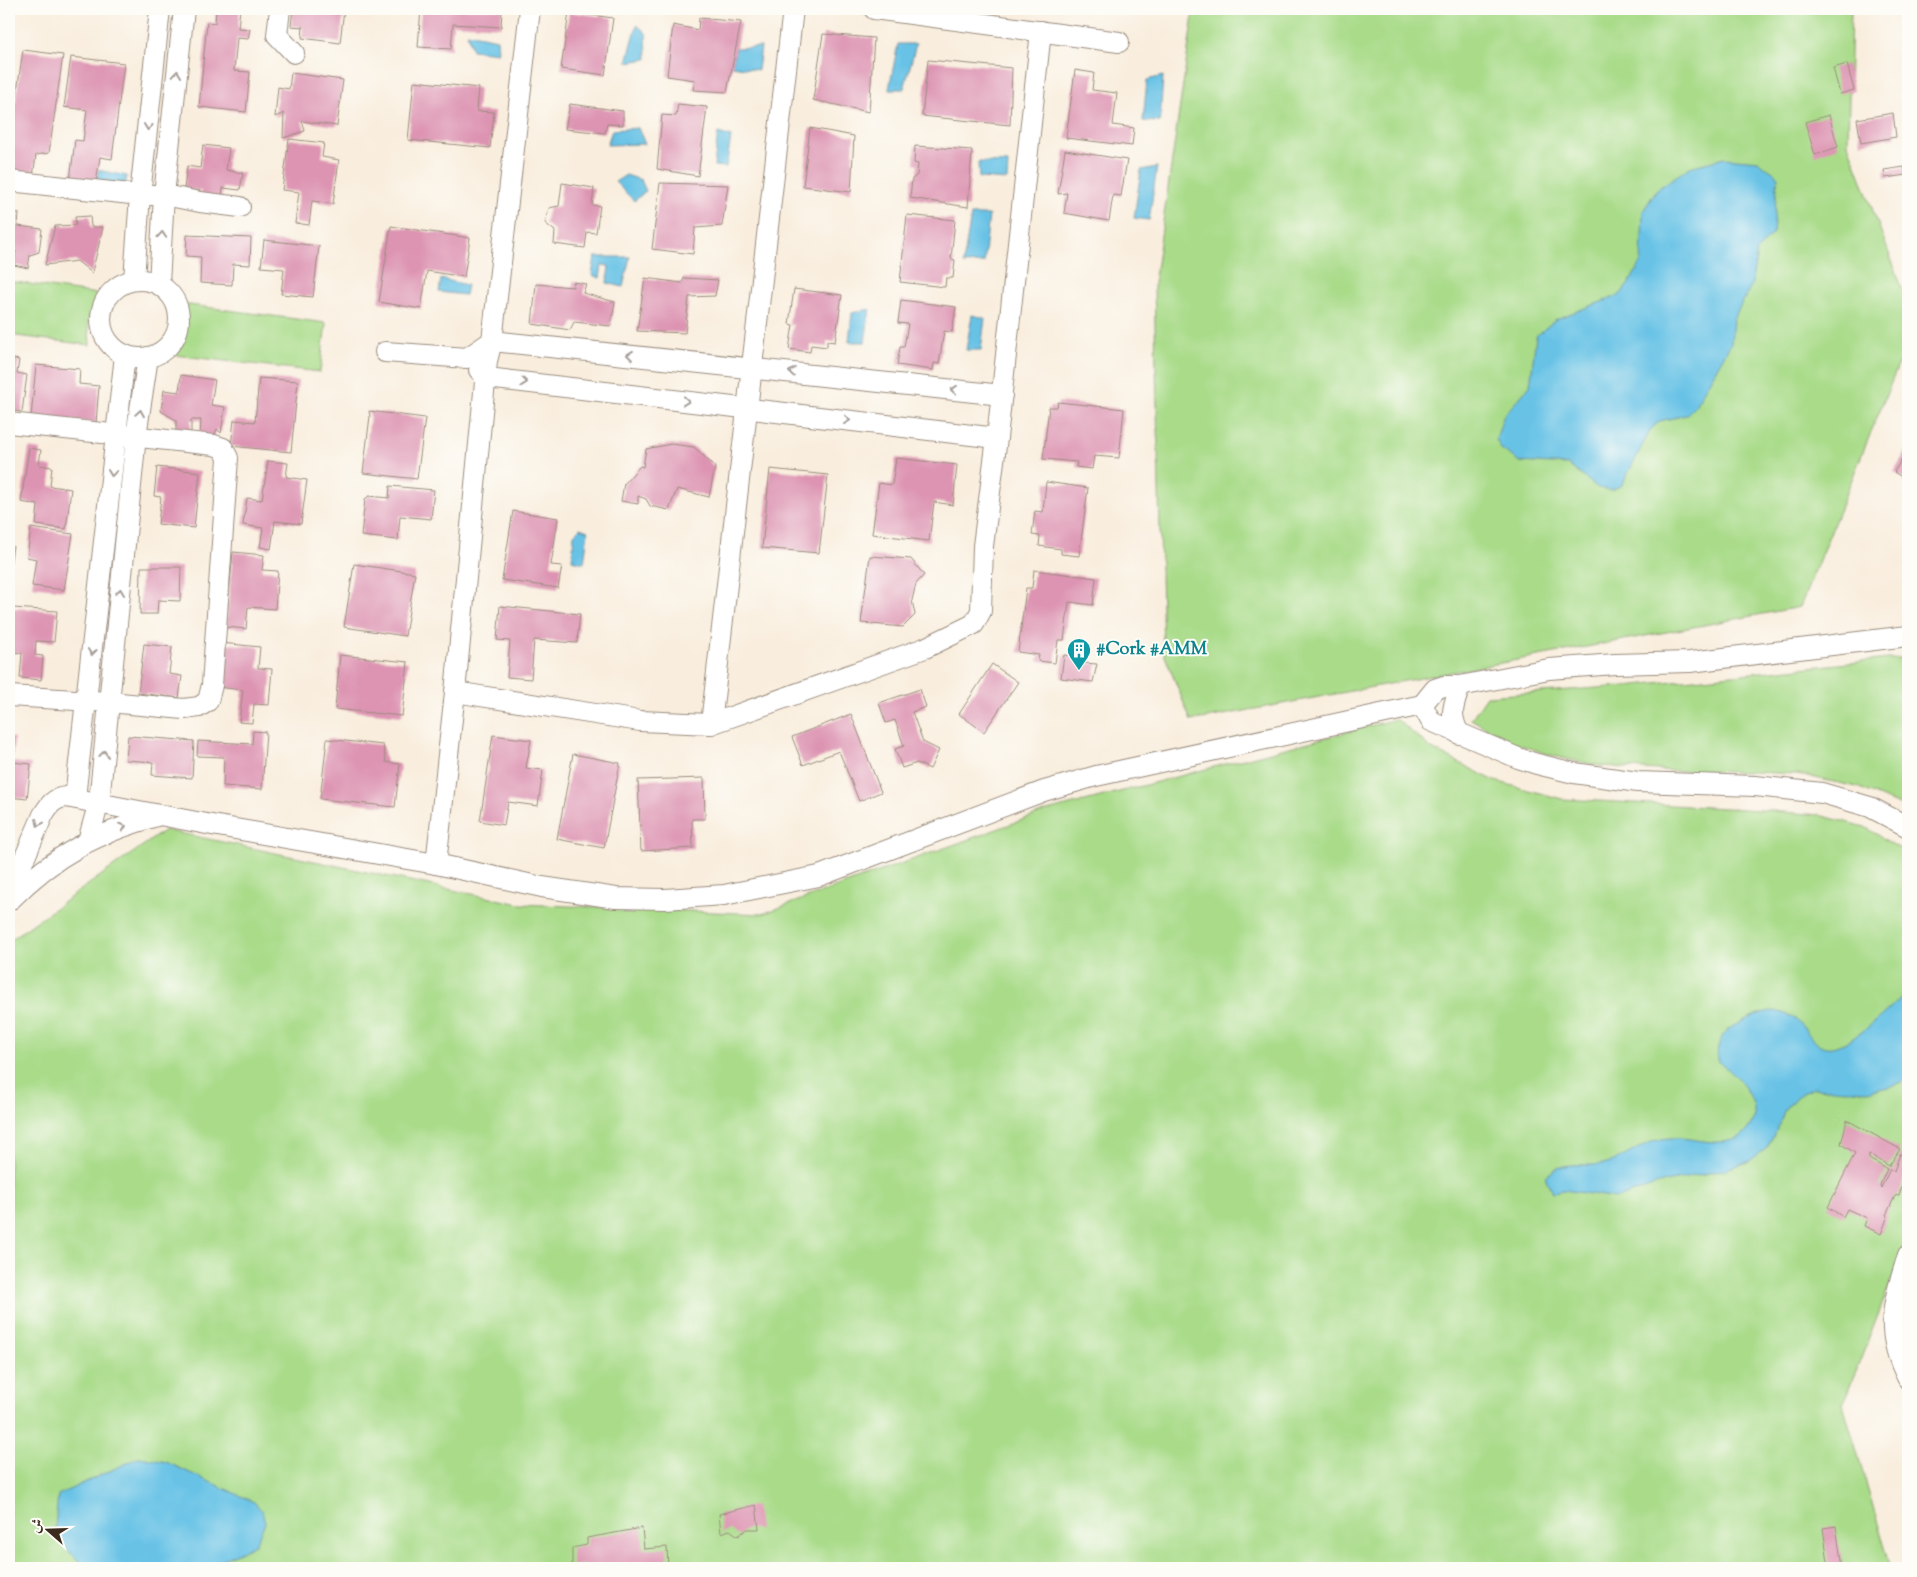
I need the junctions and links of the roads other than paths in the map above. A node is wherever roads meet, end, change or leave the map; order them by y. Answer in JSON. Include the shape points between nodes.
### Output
{"nodes":[{"id":1,"x":160,"y":9,"type":"edge"},
{"id":2,"x":184,"y":9,"type":"edge"},
{"id":3,"x":280,"y":9,"type":"edge"},
{"id":4,"x":530,"y":9,"type":"edge"},
{"id":5,"x":793,"y":9,"type":"edge"},
{"id":6,"x":874,"y":9,"type":"edge"},
{"id":7,"x":1041,"y":31,"type":"junction"},
{"id":8,"x":1119,"y":42,"type":"dead end"},
{"id":9,"x":294,"y":53,"type":"dead end"},
{"id":10,"x":9,"y":181,"type":"edge"},
{"id":11,"x":140,"y":195,"type":"junction"},
{"id":12,"x":164,"y":195,"type":"junction"},
{"id":13,"x":240,"y":207,"type":"dead end"},
{"id":14,"x":134,"y":280,"type":"junction"},
{"id":15,"x":159,"y":284,"type":"junction"},
{"id":16,"x":492,"y":341,"type":"junction"},
{"id":17,"x":385,"y":352,"type":"dead end"},
{"id":18,"x":125,"y":355,"type":"junction"},
{"id":19,"x":148,"y":357,"type":"junction"},
{"id":20,"x":467,"y":358,"type":"junction"},
{"id":21,"x":752,"y":368,"type":"junction"},
{"id":22,"x":487,"y":378,"type":"junction"},
{"id":23,"x":1002,"y":395,"type":"junction"},
{"id":24,"x":747,"y":408,"type":"junction"},
{"id":25,"x":9,"y":422,"type":"edge"},
{"id":26,"x":116,"y":434,"type":"junction"},
{"id":27,"x":136,"y":436,"type":"junction"},
{"id":28,"x":997,"y":438,"type":"junction"},
{"id":29,"x":1908,"y":636,"type":"edge"},
{"id":30,"x":1460,"y":686,"type":"junction"},
{"id":31,"x":455,"y":692,"type":"junction"},
{"id":32,"x":9,"y":696,"type":"edge"},
{"id":33,"x":86,"y":701,"type":"junction"},
{"id":34,"x":109,"y":702,"type":"junction"},
{"id":35,"x":1422,"y":705,"type":"junction"},
{"id":36,"x":712,"y":724,"type":"junction"},
{"id":37,"x":1460,"y":734,"type":"junction"},
{"id":38,"x":75,"y":798,"type":"junction"},
{"id":39,"x":99,"y":802,"type":"junction"},
{"id":40,"x":159,"y":815,"type":"junction"},
{"id":41,"x":1908,"y":827,"type":"edge"},
{"id":42,"x":88,"y":841,"type":"junction"},
{"id":43,"x":436,"y":864,"type":"junction"},
{"id":44,"x":9,"y":894,"type":"edge"},
{"id":45,"x":9,"y":901,"type":"edge"},
{"id":46,"x":1908,"y":1255,"type":"edge"},
{"id":47,"x":1908,"y":1379,"type":"edge"}],
"edges":[{"from":1,"to":11,"type":"street","one_way":true},
{"from":12,"to":2,"type":"street","one_way":true},
{"from":3,"to":9,"type":"street","via":[[277,35]]},
{"from":4,"to":16,"type":"street"},
{"from":5,"to":21,"type":"street"},
{"from":6,"to":7,"type":"street"},
{"from":7,"to":8,"type":"street"},
{"from":7,"to":23,"type":"street"},
{"from":10,"to":11,"type":"street"},
{"from":11,"to":12,"type":"street"},
{"from":11,"to":14,"type":"street"},
{"from":12,"to":13,"type":"street"},
{"from":15,"to":12,"type":"street","one_way":true},
{"from":14,"to":15,"type":"street"},
{"from":14,"to":18,"type":"street","via":[[125,282],[110,293],[102,310],[105,337]]},
{"from":15,"to":19,"type":"street","via":[[174,299],[179,313],[178,328],[167,347]]},
{"from":16,"to":20,"type":"street"},
{"from":21,"to":16,"type":"street","one_way":true},
{"from":16,"to":22,"type":"street"},
{"from":17,"to":20,"type":"street"},
{"from":18,"to":19,"type":"street"},
{"from":18,"to":26,"type":"street"},
{"from":27,"to":19,"type":"street","one_way":true},
{"from":20,"to":22,"type":"street"},
{"from":23,"to":21,"type":"street","one_way":true},
{"from":21,"to":24,"type":"street"},
{"from":22,"to":24,"type":"street","one_way":true},
{"from":22,"to":31,"type":"street"},
{"from":23,"to":28,"type":"street"},
{"from":24,"to":28,"type":"street","one_way":true},
{"from":24,"to":36,"type":"street"},
{"from":25,"to":26,"type":"street"},
{"from":26,"to":27,"type":"street"},
{"from":26,"to":33,"type":"street","one_way":true},
{"from":34,"to":27,"type":"street","one_way":true},
{"from":27,"to":34,"type":"street","via":[[214,445],[223,448],[228,458],[212,685],[208,700],[199,707],[184,709]]},
{"from":28,"to":36,"type":"street","via":[[983,546],[981,611],[974,624],[925,648]]},
{"from":29,"to":30,"type":"street","via":[[1699,662],[1549,669]]},
{"from":30,"to":35,"type":"street","via":[[1436,688]]},
{"from":30,"to":37,"type":"street","via":[[1452,719]]},
{"from":31,"to":36,"type":"street","via":[[640,721]]},
{"from":31,"to":43,"type":"street"},
{"from":32,"to":33,"type":"street"},
{"from":33,"to":34,"type":"street"},
{"from":33,"to":38,"type":"street"},
{"from":39,"to":34,"type":"street","one_way":true},
{"from":35,"to":37,"type":"street","via":[[1431,720]]},
{"from":35,"to":43,"type":"street","via":[[1088,778],[1001,806],[819,876],[724,896],[616,898]]},
{"from":37,"to":41,"type":"street","via":[[1528,761],[1604,778],[1763,786],[1822,793],[1870,807]]},
{"from":38,"to":39,"type":"street"},
{"from":38,"to":44,"type":"street","one_way":true,"via":[[61,797],[48,806]]},
{"from":39,"to":40,"type":"street"},
{"from":39,"to":42,"type":"street"},
{"from":42,"to":40,"type":"street","one_way":true},
{"from":40,"to":43,"type":"street"},
{"from":42,"to":45,"type":"street","via":[[48,866]]},
{"from":46,"to":47,"type":"street","via":[[1896,1292],[1892,1328],[1898,1358]]}]}
